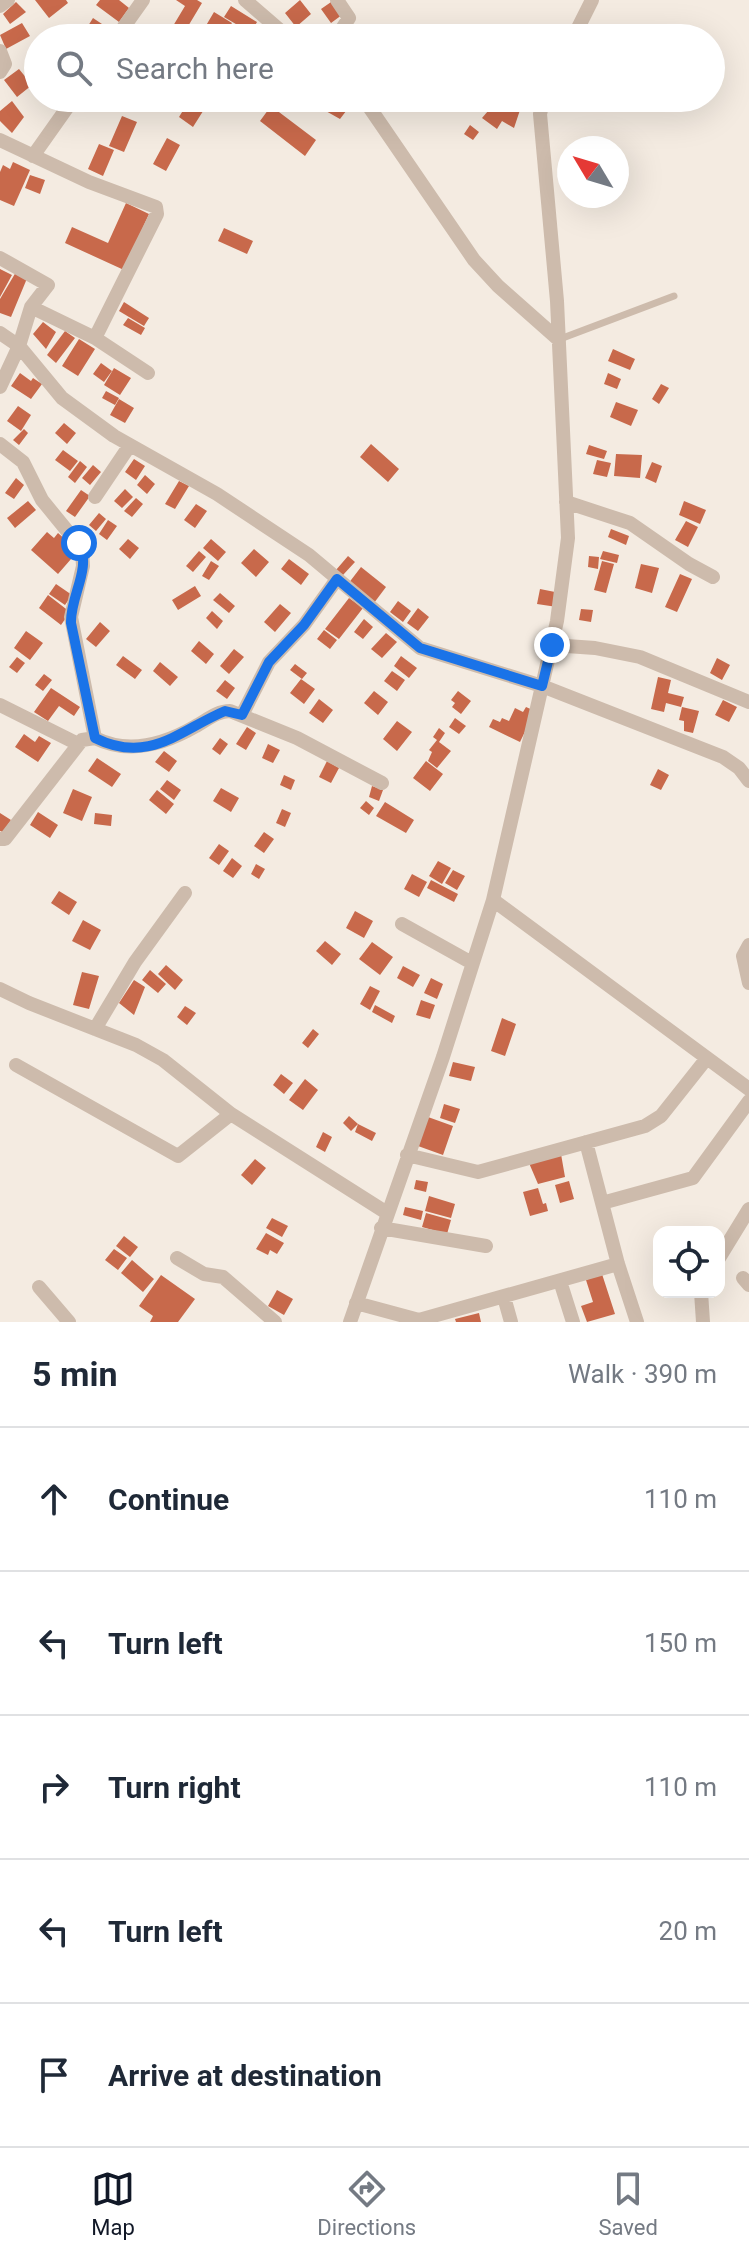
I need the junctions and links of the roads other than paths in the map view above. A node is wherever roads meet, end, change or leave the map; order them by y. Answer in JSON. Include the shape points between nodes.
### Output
{"nodes":[{"id":1,"x":8,"y":0,"type":"edge"},
{"id":2,"x":143,"y":0,"type":"edge"},
{"id":3,"x":245,"y":0,"type":"edge"},
{"id":4,"x":337,"y":0,"type":"edge"},
{"id":5,"x":592,"y":0,"type":"edge"},
{"id":6,"x":0,"y":6,"type":"edge"},
{"id":7,"x":126,"y":24,"type":"edge"},
{"id":8,"x":273,"y":24,"type":"edge"},
{"id":9,"x":345,"y":24,"type":"edge"},
{"id":10,"x":580,"y":24,"type":"edge"},
{"id":11,"x":0,"y":51,"type":"edge"},
{"id":12,"x":0,"y":72,"type":"edge"},
{"id":13,"x":64,"y":112,"type":"edge"},
{"id":14,"x":373,"y":112,"type":"edge"},
{"id":15,"x":540,"y":112,"type":"edge"},
{"id":16,"x":0,"y":140,"type":"edge"},
{"id":17,"x":33,"y":156,"type":"junction"},
{"id":18,"x":0,"y":258,"type":"edge"},
{"id":19,"x":674,"y":296,"type":"dead end"},
{"id":20,"x":31,"y":307,"type":"junction"},
{"id":21,"x":0,"y":333,"type":"edge"},
{"id":22,"x":95,"y":338,"type":"junction"},
{"id":23,"x":559,"y":340,"type":"junction"},
{"id":24,"x":19,"y":346,"type":"junction"},
{"id":25,"x":148,"y":373,"type":"dead end"},
{"id":26,"x":0,"y":387,"type":"edge"},
{"id":27,"x":0,"y":444,"type":"edge"},
{"id":28,"x":130,"y":445,"type":"junction"},
{"id":29,"x":95,"y":497,"type":"dead end"},
{"id":30,"x":566,"y":502,"type":"junction"},
{"id":31,"x":713,"y":577,"type":"dead end"},
{"id":32,"x":337,"y":579,"type":"junction"},
{"id":33,"x":552,"y":645,"type":"junction"},
{"id":34,"x":542,"y":686,"type":"junction"},
{"id":35,"x":749,"y":702,"type":"edge"},
{"id":36,"x":0,"y":705,"type":"edge"},
{"id":37,"x":242,"y":715,"type":"junction"},
{"id":38,"x":95,"y":738,"type":"junction"},
{"id":39,"x":78,"y":744,"type":"junction"},
{"id":40,"x":749,"y":781,"type":"edge"},
{"id":41,"x":382,"y":783,"type":"dead end"},
{"id":42,"x":0,"y":839,"type":"edge"},
{"id":43,"x":185,"y":893,"type":"dead end"},
{"id":44,"x":493,"y":900,"type":"junction"},
{"id":45,"x":402,"y":924,"type":"dead end"},
{"id":46,"x":749,"y":945,"type":"edge"},
{"id":47,"x":472,"y":963,"type":"junction"},
{"id":48,"x":749,"y":983,"type":"edge"},
{"id":49,"x":0,"y":989,"type":"edge"},
{"id":50,"x":95,"y":1029,"type":"junction"},
{"id":51,"x":707,"y":1058,"type":"junction"},
{"id":52,"x":16,"y":1065,"type":"dead end"},
{"id":53,"x":749,"y":1089,"type":"edge"},
{"id":54,"x":749,"y":1101,"type":"edge"},
{"id":55,"x":231,"y":1114,"type":"junction"},
{"id":56,"x":586,"y":1142,"type":"junction"},
{"id":57,"x":407,"y":1155,"type":"junction"},
{"id":58,"x":602,"y":1203,"type":"junction"},
{"id":59,"x":749,"y":1209,"type":"edge"},
{"id":60,"x":384,"y":1220,"type":"junction"},
{"id":61,"x":486,"y":1246,"type":"dead end"},
{"id":62,"x":725,"y":1248,"type":"edge"},
{"id":63,"x":177,"y":1258,"type":"dead end"},
{"id":64,"x":618,"y":1264,"type":"junction"},
{"id":65,"x":560,"y":1281,"type":"junction"},
{"id":66,"x":39,"y":1287,"type":"dead end"},
{"id":67,"x":504,"y":1297,"type":"junction"},
{"id":68,"x":701,"y":1298,"type":"edge"},
{"id":69,"x":356,"y":1303,"type":"junction"},
{"id":70,"x":444,"y":1318,"type":"edge"},
{"id":71,"x":69,"y":1322,"type":"edge"},
{"id":72,"x":275,"y":1322,"type":"edge"},
{"id":73,"x":350,"y":1322,"type":"edge"},
{"id":74,"x":511,"y":1322,"type":"edge"},
{"id":75,"x":573,"y":1322,"type":"edge"},
{"id":76,"x":637,"y":1322,"type":"edge"},
{"id":77,"x":703,"y":1322,"type":"edge"}],
"edges":[{"from":1,"to":6,"type":"street"},
{"from":2,"to":7,"type":"street"},
{"from":3,"to":8,"type":"street"},
{"from":4,"to":9,"type":"street","via":[[349,18]]},
{"from":5,"to":10,"type":"street"},
{"from":11,"to":12,"type":"street","via":[[5,64]]},
{"from":13,"to":17,"type":"street"},
{"from":14,"to":23,"type":"street","via":[[474,260]]},
{"from":15,"to":23,"type":"street"},
{"from":16,"to":17,"type":"street"},
{"from":17,"to":22,"type":"street","via":[[156,207]]},
{"from":18,"to":20,"type":"street","via":[[48,285]]},
{"from":19,"to":23,"type":"lane"},
{"from":20,"to":22,"type":"street"},
{"from":20,"to":24,"type":"street"},
{"from":21,"to":24,"type":"street"},
{"from":22,"to":25,"type":"street"},
{"from":23,"to":30,"type":"street"},
{"from":24,"to":26,"type":"street"},
{"from":24,"to":28,"type":"street","via":[[62,398]]},
{"from":27,"to":38,"type":"street","via":[[27,467],[42,500],[82,549],[71,623]]},
{"from":28,"to":29,"type":"street"},
{"from":28,"to":32,"type":"street","via":[[217,494]]},
{"from":30,"to":31,"type":"street","via":[[630,523]]},
{"from":30,"to":33,"type":"street","via":[[568,538]]},
{"from":32,"to":34,"type":"street","via":[[420,648]]},
{"from":32,"to":37,"type":"street","via":[[269,662]]},
{"from":33,"to":34,"type":"street"},
{"from":33,"to":35,"type":"street","via":[[640,657]]},
{"from":34,"to":40,"type":"street","via":[[723,757]]},
{"from":34,"to":44,"type":"street"},
{"from":36,"to":39,"type":"street"},
{"from":37,"to":38,"type":"street","via":[[225,711],[160,744],[121,747]]},
{"from":37,"to":41,"type":"street"},
{"from":38,"to":39,"type":"street"},
{"from":39,"to":42,"type":"street"},
{"from":43,"to":50,"type":"street"},
{"from":44,"to":47,"type":"street"},
{"from":44,"to":51,"type":"street"},
{"from":45,"to":47,"type":"street"},
{"from":46,"to":48,"type":"street","via":[[743,956]]},
{"from":47,"to":57,"type":"street"},
{"from":49,"to":50,"type":"street"},
{"from":50,"to":55,"type":"street","via":[[163,1060]]},
{"from":51,"to":53,"type":"street"},
{"from":51,"to":56,"type":"street","via":[[656,1121]]},
{"from":52,"to":55,"type":"street","via":[[178,1156]]},
{"from":54,"to":58,"type":"street","via":[[693,1178]]},
{"from":55,"to":60,"type":"street"},
{"from":56,"to":57,"type":"street","via":[[478,1172]]},
{"from":56,"to":58,"type":"street"},
{"from":57,"to":60,"type":"street"},
{"from":58,"to":64,"type":"street"},
{"from":59,"to":62,"type":"street"},
{"from":60,"to":61,"type":"street"},
{"from":60,"to":69,"type":"street"},
{"from":63,"to":72,"type":"street","via":[[208,1276],[223,1277]]},
{"from":64,"to":65,"type":"street"},
{"from":64,"to":76,"type":"street"},
{"from":65,"to":67,"type":"street"},
{"from":65,"to":75,"type":"street"},
{"from":66,"to":71,"type":"street"},
{"from":67,"to":70,"type":"street"},
{"from":67,"to":74,"type":"street"},
{"from":68,"to":77,"type":"street"},
{"from":69,"to":70,"type":"street","via":[[419,1320]]},
{"from":69,"to":73,"type":"street"}]}
